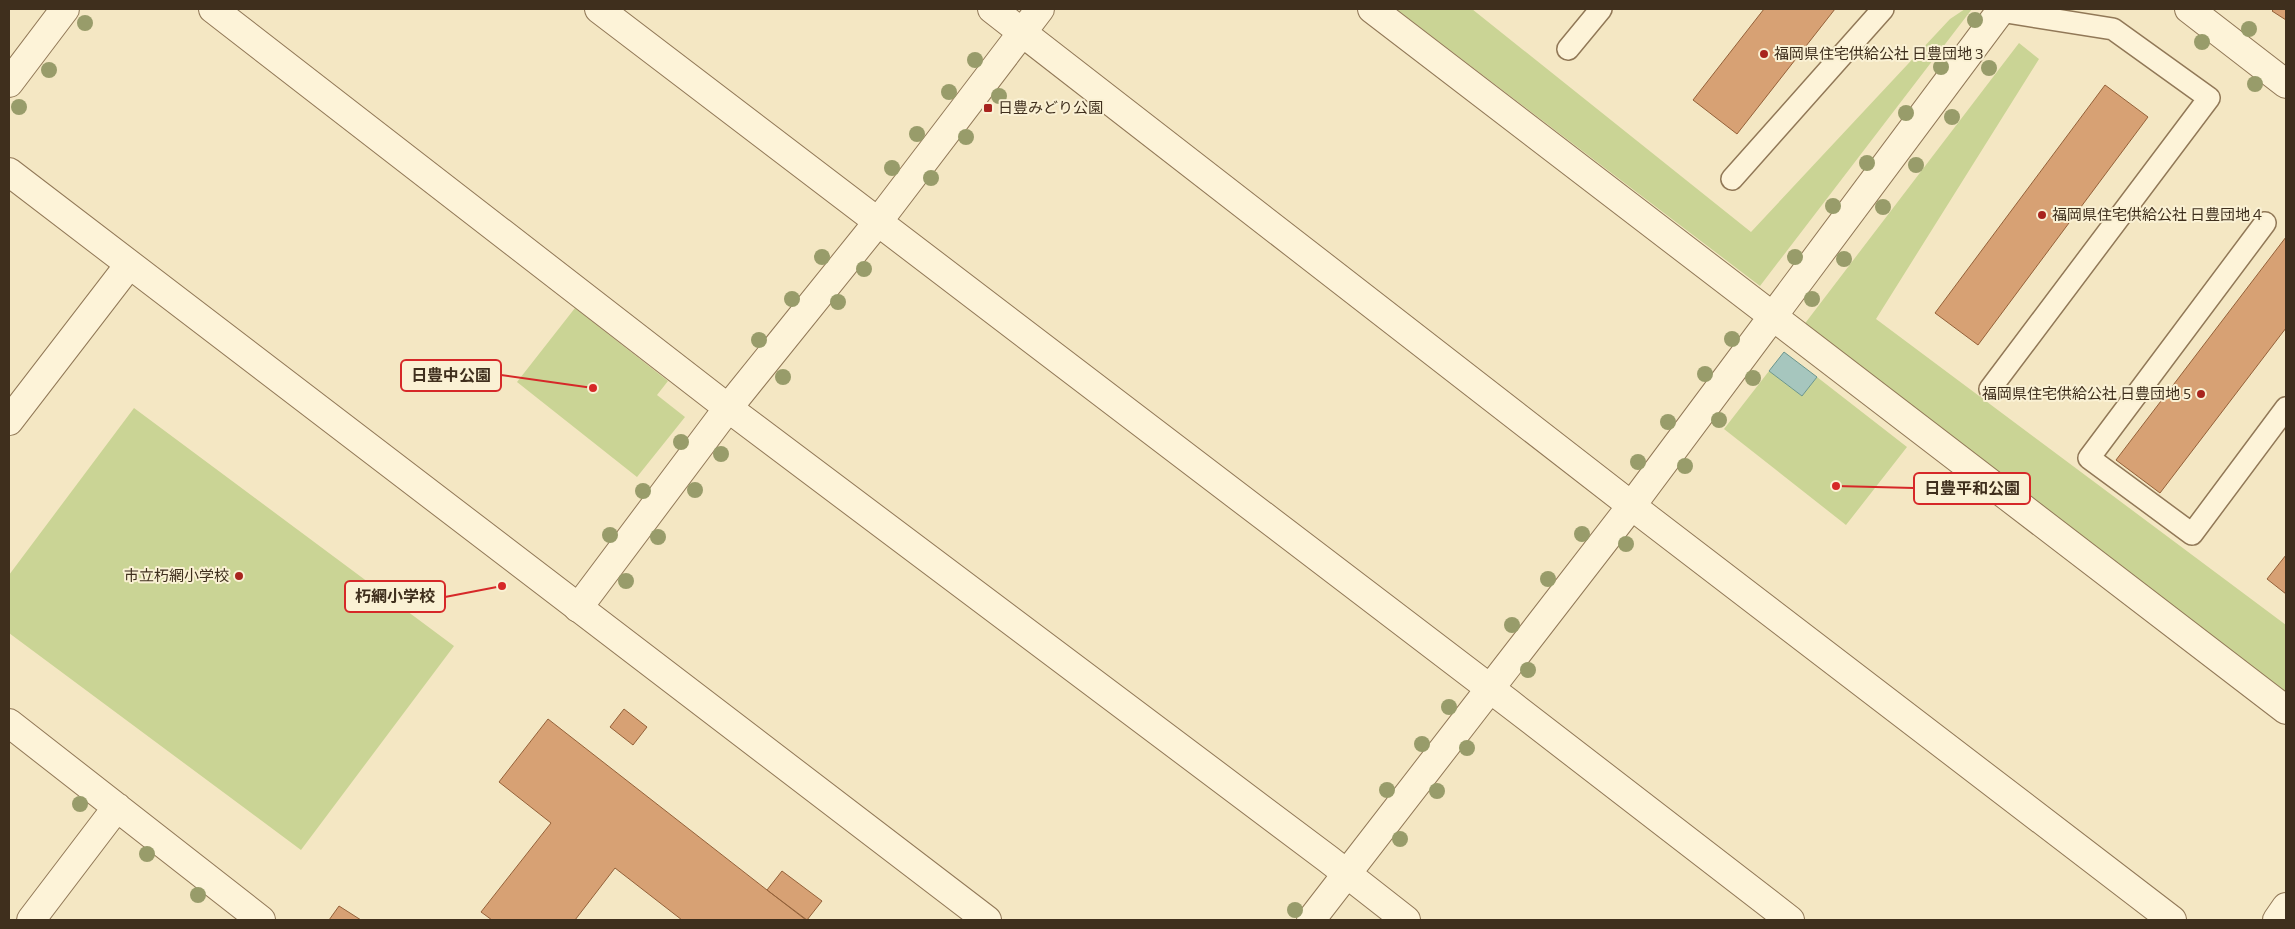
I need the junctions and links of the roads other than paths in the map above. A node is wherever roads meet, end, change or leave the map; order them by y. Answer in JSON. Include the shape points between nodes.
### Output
{"nodes":[{"id":1,"x":65,"y":9,"type":"edge"},
{"id":2,"x":213,"y":9,"type":"edge"},
{"id":3,"x":598,"y":9,"type":"edge"},
{"id":4,"x":992,"y":9,"type":"edge"},
{"id":5,"x":1040,"y":9,"type":"edge"},
{"id":6,"x":1372,"y":9,"type":"edge"},
{"id":7,"x":1601,"y":9,"type":"edge"},
{"id":8,"x":1883,"y":9,"type":"edge"},
{"id":9,"x":2189,"y":9,"type":"edge"},
{"id":10,"x":2001,"y":10,"type":"edge"},
{"id":11,"x":1022,"y":31,"type":"junction"},
{"id":12,"x":1568,"y":49,"type":"dead end"},
{"id":13,"x":9,"y":84,"type":"edge"},
{"id":14,"x":2286,"y":84,"type":"edge"},
{"id":15,"x":9,"y":172,"type":"edge"},
{"id":16,"x":1732,"y":179,"type":"dead end"},
{"id":17,"x":877,"y":223,"type":"junction"},
{"id":18,"x":2265,"y":223,"type":"dead end"},
{"id":19,"x":129,"y":265,"type":"junction"},
{"id":20,"x":1771,"y":317,"type":"junction"},
{"id":21,"x":1990,"y":389,"type":"dead end"},
{"id":22,"x":728,"y":408,"type":"junction"},
{"id":23,"x":2286,"y":408,"type":"edge"},
{"id":24,"x":9,"y":420,"type":"edge"},
{"id":25,"x":1632,"y":505,"type":"junction"},
{"id":26,"x":578,"y":608,"type":"junction"},
{"id":27,"x":1489,"y":689,"type":"junction"},
{"id":28,"x":2286,"y":710,"type":"edge"},
{"id":29,"x":9,"y":723,"type":"edge"},
{"id":30,"x":116,"y":807,"type":"junction"},
{"id":31,"x":1347,"y":874,"type":"junction"},
{"id":32,"x":2286,"y":908,"type":"edge"},
{"id":33,"x":31,"y":920,"type":"edge"},
{"id":34,"x":261,"y":920,"type":"edge"},
{"id":35,"x":987,"y":920,"type":"edge"},
{"id":36,"x":1311,"y":920,"type":"edge"},
{"id":37,"x":1406,"y":920,"type":"edge"},
{"id":38,"x":1790,"y":920,"type":"edge"},
{"id":39,"x":2172,"y":920,"type":"edge"},
{"id":40,"x":2277,"y":920,"type":"edge"}],
"edges":[{"from":1,"to":13,"type":"street"},
{"from":2,"to":22,"type":"street"},
{"from":3,"to":17,"type":"street"},
{"from":4,"to":11,"type":"street"},
{"from":5,"to":11,"type":"street"},
{"from":6,"to":20,"type":"street"},
{"from":7,"to":12,"type":"lane"},
{"from":8,"to":16,"type":"lane"},
{"from":9,"to":14,"type":"street"},
{"from":10,"to":20,"type":"street"},
{"from":10,"to":21,"type":"lane","via":[[2113,29],[2209,98]]},
{"from":11,"to":17,"type":"street"},
{"from":11,"to":25,"type":"street"},
{"from":15,"to":19,"type":"street"},
{"from":17,"to":22,"type":"street"},
{"from":17,"to":27,"type":"street"},
{"from":18,"to":23,"type":"lane","via":[[2089,458],[2192,534]]},
{"from":19,"to":24,"type":"street"},
{"from":19,"to":26,"type":"street"},
{"from":20,"to":25,"type":"street"},
{"from":20,"to":28,"type":"street"},
{"from":22,"to":26,"type":"street"},
{"from":22,"to":31,"type":"street"},
{"from":25,"to":27,"type":"street"},
{"from":25,"to":39,"type":"street"},
{"from":26,"to":35,"type":"street"},
{"from":27,"to":31,"type":"street"},
{"from":27,"to":38,"type":"street"},
{"from":29,"to":30,"type":"street"},
{"from":30,"to":33,"type":"street"},
{"from":30,"to":34,"type":"street"},
{"from":31,"to":36,"type":"street"},
{"from":31,"to":37,"type":"street"},
{"from":32,"to":40,"type":"street"}]}
